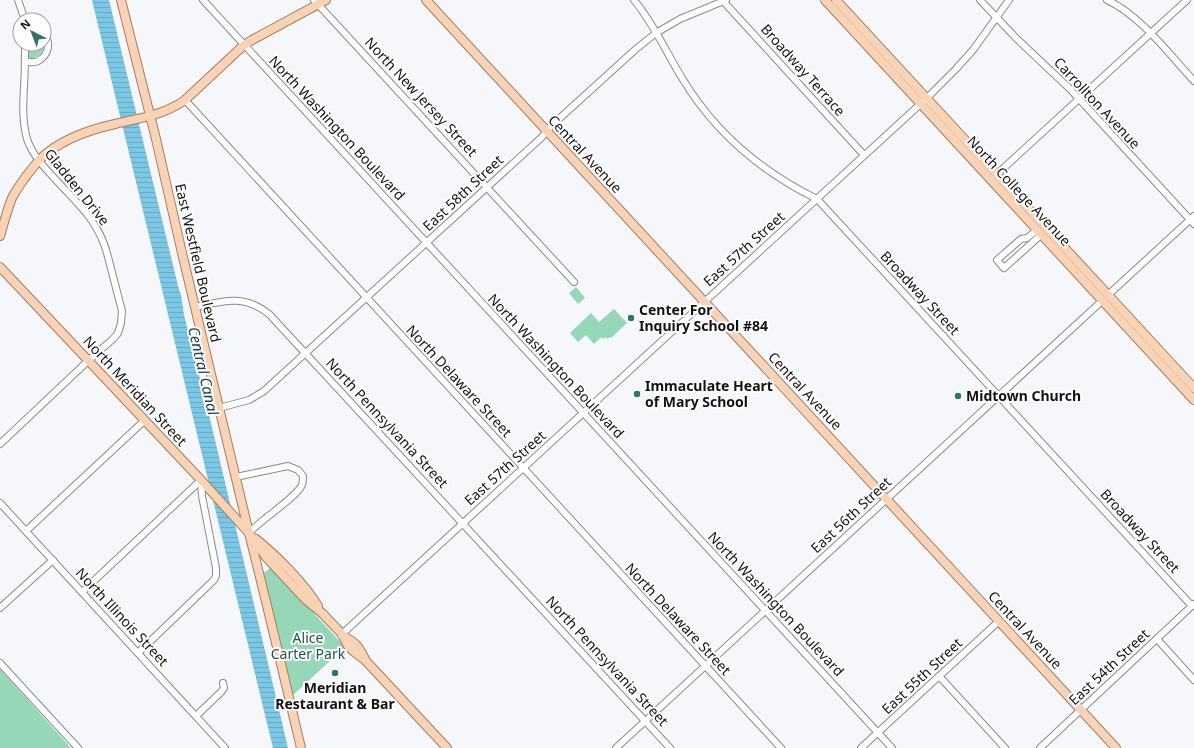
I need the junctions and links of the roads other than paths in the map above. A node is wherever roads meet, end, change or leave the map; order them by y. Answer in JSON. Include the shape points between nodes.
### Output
{"nodes":[{"id":1,"x":18,"y":0,"type":"edge"},
{"id":2,"x":121,"y":0,"type":"edge"},
{"id":3,"x":203,"y":0,"type":"edge"},
{"id":4,"x":326,"y":0,"type":"edge"},
{"id":5,"x":426,"y":0,"type":"edge"},
{"id":6,"x":634,"y":0,"type":"edge"},
{"id":7,"x":825,"y":0,"type":"edge"},
{"id":8,"x":836,"y":0,"type":"edge"},
{"id":9,"x":980,"y":0,"type":"edge"},
{"id":10,"x":1009,"y":0,"type":"edge"},
{"id":11,"x":1107,"y":0,"type":"edge"},
{"id":12,"x":1186,"y":0,"type":"edge"},
{"id":13,"x":725,"y":1,"type":"edge"},
{"id":14,"x":316,"y":2,"type":"edge"},
{"id":15,"x":23,"y":12,"type":"edge"},
{"id":16,"x":997,"y":18,"type":"junction"},
{"id":17,"x":656,"y":33,"type":"junction"},
{"id":18,"x":1150,"y":33,"type":"junction"},
{"id":19,"x":244,"y":45,"type":"junction"},
{"id":20,"x":26,"y":52,"type":"edge"},
{"id":21,"x":47,"y":52,"type":"edge"},
{"id":22,"x":25,"y":62,"type":"junction"},
{"id":23,"x":1194,"y":81,"type":"edge"},
{"id":24,"x":927,"y":98,"type":"junction"},
{"id":25,"x":1079,"y":99,"type":"junction"},
{"id":26,"x":185,"y":100,"type":"junction"},
{"id":27,"x":920,"y":104,"type":"junction"},
{"id":28,"x":150,"y":116,"type":"junction"},
{"id":29,"x":547,"y":131,"type":"junction"},
{"id":30,"x":864,"y":155,"type":"junction"},
{"id":31,"x":38,"y":161,"type":"junction"},
{"id":32,"x":996,"y":175,"type":"junction"},
{"id":33,"x":487,"y":187,"type":"junction"},
{"id":34,"x":817,"y":199,"type":"junction"},
{"id":35,"x":1193,"y":220,"type":"edge"},
{"id":36,"x":1039,"y":232,"type":"junction"},
{"id":37,"x":0,"y":236,"type":"edge"},
{"id":38,"x":1030,"y":241,"type":"junction"},
{"id":39,"x":426,"y":243,"type":"junction"},
{"id":40,"x":0,"y":268,"type":"edge"},
{"id":41,"x":574,"y":282,"type":"dead end"},
{"id":42,"x":366,"y":298,"type":"junction"},
{"id":43,"x":1105,"y":298,"type":"junction"},
{"id":44,"x":705,"y":302,"type":"junction"},
{"id":45,"x":195,"y":307,"type":"junction"},
{"id":46,"x":306,"y":354,"type":"junction"},
{"id":47,"x":88,"y":360,"type":"junction"},
{"id":48,"x":1194,"y":388,"type":"edge"},
{"id":49,"x":998,"y":396,"type":"junction"},
{"id":50,"x":1194,"y":400,"type":"edge"},
{"id":51,"x":220,"y":408,"type":"junction"},
{"id":52,"x":583,"y":413,"type":"junction"},
{"id":53,"x":145,"y":420,"type":"junction"},
{"id":54,"x":0,"y":444,"type":"edge"},
{"id":55,"x":523,"y":468,"type":"junction"},
{"id":56,"x":236,"y":478,"type":"junction"},
{"id":57,"x":201,"y":480,"type":"junction"},
{"id":58,"x":887,"y":499,"type":"junction"},
{"id":59,"x":0,"y":503,"type":"edge"},
{"id":60,"x":463,"y":523,"type":"junction"},
{"id":61,"x":26,"y":531,"type":"junction"},
{"id":62,"x":249,"y":533,"type":"junction"},
{"id":63,"x":53,"y":560,"type":"junction"},
{"id":64,"x":272,"y":563,"type":"junction"},
{"id":65,"x":259,"y":571,"type":"junction"},
{"id":66,"x":82,"y":592,"type":"junction"},
{"id":67,"x":1193,"y":605,"type":"edge"},
{"id":68,"x":0,"y":608,"type":"edge"},
{"id":69,"x":765,"y":611,"type":"junction"},
{"id":70,"x":322,"y":613,"type":"junction"},
{"id":71,"x":999,"y":621,"type":"junction"},
{"id":72,"x":342,"y":634,"type":"junction"},
{"id":73,"x":1157,"y":639,"type":"junction"},
{"id":74,"x":138,"y":653,"type":"junction"},
{"id":75,"x":0,"y":663,"type":"edge"},
{"id":76,"x":706,"y":666,"type":"junction"},
{"id":77,"x":939,"y":676,"type":"junction"},
{"id":78,"x":1194,"y":680,"type":"edge"},
{"id":79,"x":223,"y":683,"type":"dead end"},
{"id":80,"x":1081,"y":710,"type":"junction"},
{"id":81,"x":196,"y":716,"type":"junction"},
{"id":82,"x":646,"y":721,"type":"junction"},
{"id":83,"x":878,"y":732,"type":"junction"},
{"id":84,"x":78,"y":748,"type":"edge"},
{"id":85,"x":225,"y":748,"type":"edge"},
{"id":86,"x":301,"y":748,"type":"edge"},
{"id":87,"x":447,"y":748,"type":"edge"},
{"id":88,"x":616,"y":748,"type":"edge"},
{"id":89,"x":670,"y":748,"type":"edge"},
{"id":90,"x":781,"y":748,"type":"edge"},
{"id":91,"x":861,"y":748,"type":"edge"},
{"id":92,"x":892,"y":748,"type":"edge"},
{"id":93,"x":1005,"y":748,"type":"edge"},
{"id":94,"x":1040,"y":748,"type":"edge"},
{"id":95,"x":1116,"y":748,"type":"edge"}],
"edges":[{"from":1,"to":15,"type":"street"},
{"from":2,"to":28,"type":"main road","name":"East Westfield Boulevard"},
{"from":3,"to":19,"type":"street","name":"North Washington Boulevard"},
{"from":4,"to":14,"type":"main road"},
{"from":5,"to":29,"type":"main road","name":"Central Avenue"},
{"from":6,"to":17,"type":"street","name":"Broadway Street"},
{"from":7,"to":27,"type":"main road","name":"North College Avenue"},
{"from":8,"to":24,"type":"main road","name":"North College Avenue"},
{"from":9,"to":16,"type":"street","name":"Carrollton Avenue"},
{"from":10,"to":16,"type":"street","name":"East 57th Street"},
{"from":11,"to":18,"type":"street","via":[[1131,15]]},
{"from":12,"to":18,"type":"street"},
{"from":13,"to":17,"type":"street","name":"East 58th Street","via":[[680,19]]},
{"from":13,"to":30,"type":"street","name":"Broadway Terrace"},
{"from":14,"to":19,"type":"main road"},
{"from":14,"to":33,"type":"street","name":"North New Jersey Street"},
{"from":16,"to":24,"type":"street","name":"East 57th Street","via":[[973,50]]},
{"from":16,"to":25,"type":"street","name":"Carrollton Avenue"},
{"from":17,"to":29,"type":"street","name":"East 58th Street","via":[[636,48]]},
{"from":17,"to":34,"type":"street","name":"Broadway Street","via":[[690,92],[723,133],[768,171]]},
{"from":18,"to":23,"type":"street"},
{"from":18,"to":25,"type":"street"},
{"from":19,"to":26,"type":"main road"},
{"from":19,"to":39,"type":"street","name":"North Washington Boulevard"},
{"from":20,"to":22,"type":"street","name":"Gladden Drive"},
{"from":21,"to":22,"type":"street","via":[[37,61]]},
{"from":22,"to":31,"type":"street","name":"Gladden Drive","via":[[24,126]]},
{"from":24,"to":27,"type":"street","name":"East 57th Street"},
{"from":24,"to":32,"type":"main road","name":"North College Avenue"},
{"from":25,"to":32,"type":"street"},
{"from":25,"to":35,"type":"street","name":"Carrollton Avenue"},
{"from":26,"to":28,"type":"main road","via":[[168,110]]},
{"from":26,"to":42,"type":"street","name":"North Delaware Street"},
{"from":27,"to":30,"type":"street","name":"East 57th Street"},
{"from":27,"to":36,"type":"main road","name":"North College Avenue"},
{"from":28,"to":31,"type":"main road","via":[[89,131],[52,149]]},
{"from":28,"to":45,"type":"main road","name":"East Westfield Boulevard"},
{"from":29,"to":33,"type":"street","name":"East 58th Street"},
{"from":29,"to":44,"type":"main road","name":"Central Avenue"},
{"from":30,"to":34,"type":"street","name":"East 57th Street"},
{"from":31,"to":37,"type":"main road","via":[[14,194]]},
{"from":31,"to":47,"type":"street","name":"Gladden Drive","via":[[92,220],[102,236],[108,253],[122,311],[122,321],[115,337]]},
{"from":32,"to":43,"type":"main road","name":"North College Avenue"},
{"from":33,"to":39,"type":"street","name":"East 58th Street"},
{"from":33,"to":41,"type":"street","name":"North New Jersey Street"},
{"from":34,"to":44,"type":"street","name":"East 57th Street"},
{"from":34,"to":49,"type":"street","name":"Broadway Street"},
{"from":35,"to":43,"type":"street","name":"East 56th Street"},
{"from":36,"to":38,"type":"street"},
{"from":36,"to":43,"type":"main road","name":"North College Avenue"},
{"from":38,"to":38,"type":"street","via":[[1021,239],[997,260],[1004,268]]},
{"from":39,"to":42,"type":"street","name":"East 58th Street"},
{"from":39,"to":52,"type":"street","name":"North Washington Boulevard"},
{"from":40,"to":47,"type":"main road","name":"North Meridian Street"},
{"from":42,"to":46,"type":"street","name":"East 58th Street"},
{"from":42,"to":55,"type":"street","name":"North Delaware Street"},
{"from":43,"to":48,"type":"main road","name":"North College Avenue"},
{"from":43,"to":49,"type":"street","name":"East 56th Street"},
{"from":43,"to":50,"type":"main road","name":"North College Avenue"},
{"from":44,"to":52,"type":"street","name":"East 57th Street"},
{"from":44,"to":58,"type":"main road","name":"Central Avenue"},
{"from":45,"to":46,"type":"street","name":"North Pennsylvania Street","via":[[227,300],[254,304],[271,316]]},
{"from":45,"to":51,"type":"main road","name":"East Westfield Boulevard"},
{"from":46,"to":51,"type":"street","name":"East 58th Street","via":[[256,397]]},
{"from":46,"to":60,"type":"street","name":"North Pennsylvania Street"},
{"from":47,"to":53,"type":"main road","name":"North Meridian Street"},
{"from":47,"to":54,"type":"street","name":"Gladden Drive"},
{"from":49,"to":58,"type":"street","name":"East 56th Street"},
{"from":49,"to":67,"type":"street","name":"Broadway Street"},
{"from":51,"to":56,"type":"main road","name":"East Westfield Boulevard"},
{"from":52,"to":55,"type":"street","name":"East 57th Street"},
{"from":52,"to":69,"type":"street","name":"North Washington Boulevard"},
{"from":53,"to":57,"type":"main road","name":"North Meridian Street"},
{"from":53,"to":61,"type":"street"},
{"from":55,"to":60,"type":"street","name":"East 57th Street"},
{"from":55,"to":76,"type":"street","name":"North Delaware Street"},
{"from":56,"to":62,"type":"main road","name":"East Westfield Boulevard"},
{"from":56,"to":62,"type":"street","via":[[288,466],[298,470],[303,476],[301,486],[294,494]]},
{"from":57,"to":62,"type":"main road","name":"North Meridian Street"},
{"from":57,"to":66,"type":"street"},
{"from":57,"to":74,"type":"street","via":[[216,576]]},
{"from":58,"to":69,"type":"street","name":"East 56th Street"},
{"from":58,"to":71,"type":"main road","name":"Central Avenue"},
{"from":59,"to":61,"type":"street","name":"North Illinois Street"},
{"from":60,"to":72,"type":"street","name":"East 57th Street"},
{"from":60,"to":82,"type":"street","name":"North Pennsylvania Street"},
{"from":61,"to":63,"type":"street","name":"North Illinois Street"},
{"from":62,"to":64,"type":"main road","name":"North Meridian Street"},
{"from":62,"to":65,"type":"main road","name":"East Westfield Boulevard"},
{"from":62,"to":70,"type":"main road","name":"North Meridian Street","via":[[291,573],[311,595]]},
{"from":63,"to":66,"type":"street","name":"North Illinois Street"},
{"from":63,"to":68,"type":"street"},
{"from":64,"to":65,"type":"main road","via":[[263,566]]},
{"from":64,"to":70,"type":"main road","name":"North Meridian Street","via":[[306,600]]},
{"from":65,"to":86,"type":"main road","name":"East Westfield Boulevard"},
{"from":66,"to":74,"type":"street","name":"North Illinois Street"},
{"from":67,"to":73,"type":"street","name":"East 54th Street"},
{"from":69,"to":76,"type":"street","name":"East 56th Street"},
{"from":69,"to":83,"type":"street","name":"North Washington Boulevard"},
{"from":70,"to":72,"type":"main road","name":"North Meridian Street"},
{"from":71,"to":77,"type":"street","name":"East 55th Street"},
{"from":71,"to":80,"type":"main road","name":"Central Avenue"},
{"from":72,"to":87,"type":"main road","name":"North Meridian Street","via":[[358,646],[365,660]]},
{"from":73,"to":78,"type":"street"},
{"from":73,"to":80,"type":"street","name":"East 54th Street"},
{"from":74,"to":81,"type":"street","name":"North Illinois Street"},
{"from":75,"to":84,"type":"street"},
{"from":76,"to":82,"type":"street","name":"East 56th Street"},
{"from":76,"to":90,"type":"street","name":"North Delaware Street"},
{"from":77,"to":83,"type":"street","name":"East 55th Street"},
{"from":77,"to":93,"type":"street"},
{"from":79,"to":81,"type":"street","via":[[224,688],[221,692]]},
{"from":80,"to":94,"type":"street","name":"East 54th Street"},
{"from":80,"to":95,"type":"main road","name":"Central Avenue"},
{"from":81,"to":85,"type":"street","name":"North Illinois Street"},
{"from":82,"to":88,"type":"street","name":"East 56th Street"},
{"from":82,"to":89,"type":"street","name":"North Pennsylvania Street"},
{"from":83,"to":91,"type":"street","name":"East 55th Street"},
{"from":83,"to":92,"type":"street","name":"North Washington Boulevard"}]}
